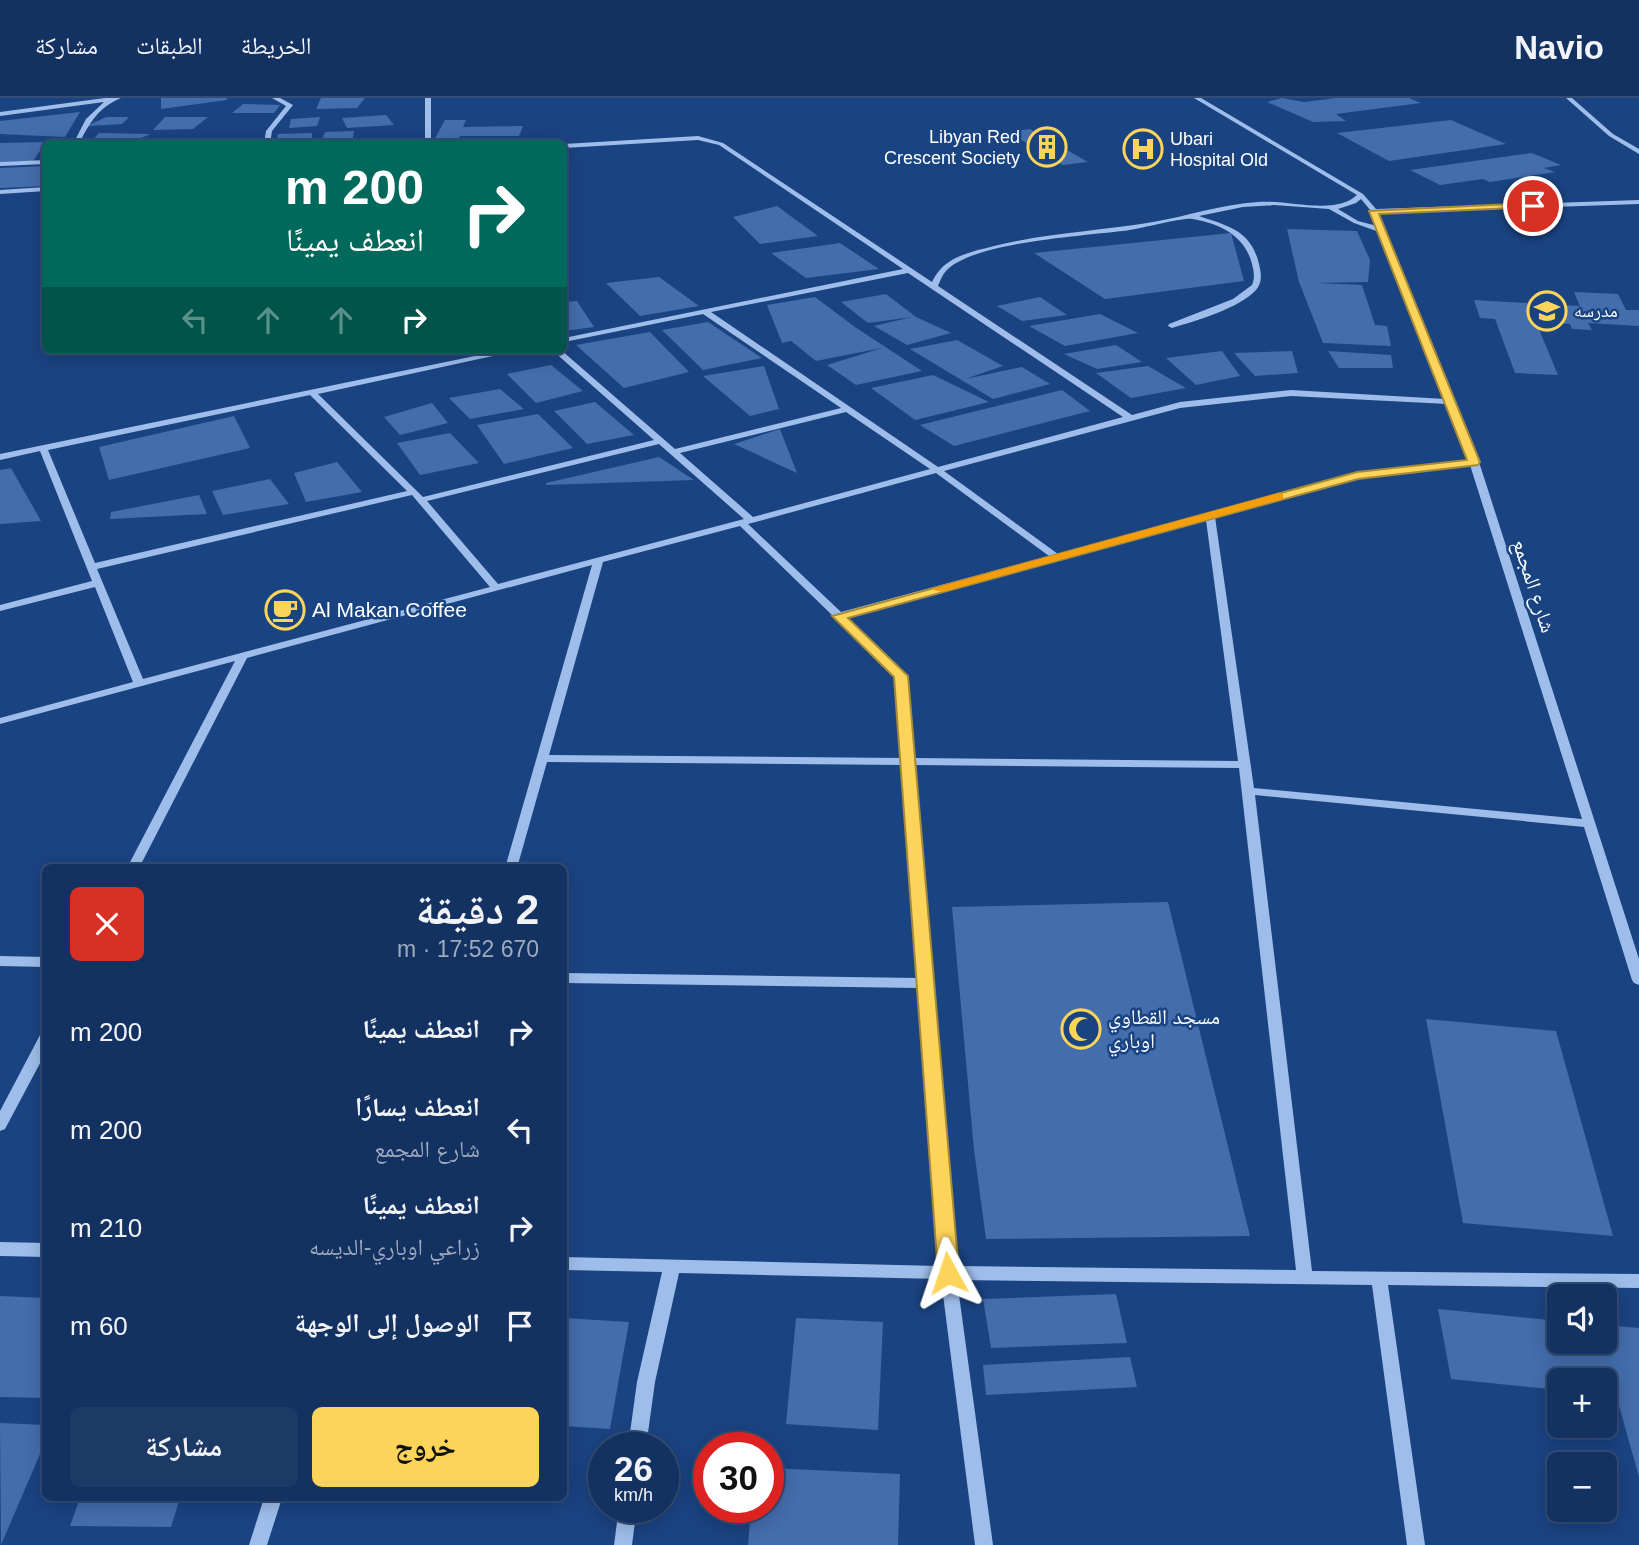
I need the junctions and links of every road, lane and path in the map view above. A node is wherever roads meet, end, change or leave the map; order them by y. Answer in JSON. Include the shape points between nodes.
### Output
{"nodes":[{"id":1,"x":83,"y":98,"type":"edge"},
{"id":2,"x":275,"y":98,"type":"edge"},
{"id":3,"x":428,"y":98,"type":"edge"},
{"id":4,"x":1197,"y":98,"type":"edge"},
{"id":5,"x":1569,"y":98,"type":"edge"},
{"id":6,"x":114,"y":99,"type":"edge"},
{"id":7,"x":0,"y":111,"type":"edge"},
{"id":8,"x":78,"y":140,"type":"edge"},
{"id":9,"x":268,"y":140,"type":"edge"},
{"id":10,"x":428,"y":140,"type":"edge"},
{"id":11,"x":567,"y":146,"type":"edge"},
{"id":12,"x":1639,"y":152,"type":"edge"},
{"id":13,"x":42,"y":162,"type":"edge"},
{"id":14,"x":0,"y":164,"type":"edge"},
{"id":15,"x":42,"y":189,"type":"edge"},
{"id":16,"x":0,"y":192,"type":"edge"},
{"id":17,"x":1361,"y":195,"type":"junction"},
{"id":18,"x":1639,"y":202,"type":"edge"},
{"id":19,"x":1330,"y":206,"type":"junction"},
{"id":20,"x":1374,"y":211,"type":"junction"},
{"id":21,"x":1191,"y":216,"type":"junction"},
{"id":22,"x":1381,"y":230,"type":"junction"},
{"id":23,"x":911,"y":270,"type":"junction"},
{"id":24,"x":935,"y":285,"type":"junction"},
{"id":25,"x":704,"y":311,"type":"junction"},
{"id":26,"x":1172,"y":326,"type":"dead end"},
{"id":27,"x":567,"y":339,"type":"edge"},
{"id":28,"x":497,"y":354,"type":"edge"},
{"id":29,"x":561,"y":354,"type":"edge"},
{"id":30,"x":312,"y":392,"type":"junction"},
{"id":31,"x":1451,"y":402,"type":"junction"},
{"id":32,"x":848,"y":409,"type":"junction"},
{"id":33,"x":1130,"y":418,"type":"junction"},
{"id":34,"x":660,"y":441,"type":"junction"},
{"id":35,"x":43,"y":448,"type":"junction"},
{"id":36,"x":673,"y":452,"type":"junction"},
{"id":37,"x":0,"y":457,"type":"edge"},
{"id":38,"x":1474,"y":462,"type":"junction"},
{"id":39,"x":937,"y":470,"type":"junction"},
{"id":40,"x":418,"y":496,"type":"junction"},
{"id":41,"x":1210,"y":516,"type":"junction"},
{"id":42,"x":746,"y":521,"type":"junction"},
{"id":43,"x":1056,"y":557,"type":"junction"},
{"id":44,"x":599,"y":560,"type":"junction"},
{"id":45,"x":92,"y":567,"type":"junction"},
{"id":46,"x":98,"y":583,"type":"junction"},
{"id":47,"x":496,"y":588,"type":"junction"},
{"id":48,"x":0,"y":608,"type":"edge"},
{"id":49,"x":839,"y":616,"type":"junction"},
{"id":50,"x":243,"y":656,"type":"junction"},
{"id":51,"x":139,"y":684,"type":"junction"},
{"id":52,"x":0,"y":721,"type":"edge"},
{"id":53,"x":543,"y":758,"type":"junction"},
{"id":54,"x":908,"y":762,"type":"junction"},
{"id":55,"x":1244,"y":765,"type":"junction"},
{"id":56,"x":1248,"y":791,"type":"junction"},
{"id":57,"x":1590,"y":824,"type":"junction"},
{"id":58,"x":135,"y":864,"type":"edge"},
{"id":59,"x":512,"y":864,"type":"edge"},
{"id":60,"x":0,"y":961,"type":"edge"},
{"id":61,"x":42,"y":962,"type":"edge"},
{"id":62,"x":567,"y":978,"type":"edge"},
{"id":63,"x":1639,"y":980,"type":"edge"},
{"id":64,"x":926,"y":983,"type":"junction"},
{"id":65,"x":42,"y":1045,"type":"edge"},
{"id":66,"x":0,"y":1125,"type":"edge"},
{"id":67,"x":0,"y":1249,"type":"edge"},
{"id":68,"x":42,"y":1250,"type":"edge"},
{"id":69,"x":567,"y":1263,"type":"edge"},
{"id":70,"x":672,"y":1266,"type":"junction"},
{"id":71,"x":948,"y":1273,"type":"junction"},
{"id":72,"x":1305,"y":1278,"type":"junction"},
{"id":73,"x":1379,"y":1278,"type":"junction"},
{"id":74,"x":1639,"y":1281,"type":"edge"},
{"id":75,"x":638,"y":1432,"type":"edge"},
{"id":76,"x":272,"y":1501,"type":"edge"},
{"id":77,"x":626,"y":1523,"type":"edge"},
{"id":78,"x":258,"y":1545,"type":"edge"},
{"id":79,"x":623,"y":1545,"type":"edge"},
{"id":80,"x":984,"y":1545,"type":"edge"},
{"id":81,"x":1416,"y":1545,"type":"edge"}],
"edges":[{"from":1,"to":7,"type":"street"},
{"from":2,"to":9,"type":"street","via":[[290,105],[269,131]]},
{"from":3,"to":10,"type":"street"},
{"from":4,"to":17,"type":"street"},
{"from":5,"to":12,"type":"street","via":[[1611,135]]},
{"from":6,"to":7,"type":"street"},
{"from":6,"to":8,"type":"street","via":[[83,126]]},
{"from":11,"to":23,"type":"street","via":[[698,138],[721,144]]},
{"from":13,"to":14,"type":"street"},
{"from":15,"to":16,"type":"street"},
{"from":17,"to":19,"type":"street","via":[[1349,204]]},
{"from":17,"to":20,"type":"street","name":"شارع المجمع"},
{"from":18,"to":20,"type":"street"},
{"from":19,"to":21,"type":"street","via":[[1255,204]]},
{"from":19,"to":22,"type":"street"},
{"from":20,"to":22,"type":"street","name":"شارع المجمع"},
{"from":21,"to":24,"type":"street","via":[[977,254],[946,267]]},
{"from":21,"to":26,"type":"street","via":[[1247,239],[1254,250],[1257,284],[1238,298]]},
{"from":22,"to":31,"type":"street","name":"شارع المجمع"},
{"from":23,"to":24,"type":"street"},
{"from":23,"to":25,"type":"street"},
{"from":24,"to":33,"type":"street"},
{"from":25,"to":27,"type":"street"},
{"from":25,"to":32,"type":"street"},
{"from":28,"to":30,"type":"street"},
{"from":29,"to":34,"type":"street"},
{"from":30,"to":35,"type":"street"},
{"from":30,"to":40,"type":"street"},
{"from":31,"to":33,"type":"street","via":[[1291,393],[1180,405]]},
{"from":31,"to":38,"type":"street","name":"شارع المجمع"},
{"from":32,"to":36,"type":"street"},
{"from":32,"to":39,"type":"street"},
{"from":33,"to":39,"type":"street"},
{"from":34,"to":36,"type":"street"},
{"from":34,"to":40,"type":"street"},
{"from":35,"to":37,"type":"street"},
{"from":35,"to":45,"type":"street"},
{"from":36,"to":42,"type":"street"},
{"from":38,"to":41,"type":"street","via":[[1357,476]]},
{"from":38,"to":57,"type":"street","name":"شارع المجمع"},
{"from":39,"to":42,"type":"street"},
{"from":39,"to":43,"type":"street"},
{"from":40,"to":45,"type":"street"},
{"from":40,"to":47,"type":"street"},
{"from":41,"to":43,"type":"street"},
{"from":41,"to":55,"type":"street"},
{"from":42,"to":44,"type":"street"},
{"from":42,"to":49,"type":"street"},
{"from":43,"to":49,"type":"street"},
{"from":44,"to":47,"type":"street"},
{"from":44,"to":53,"type":"street"},
{"from":45,"to":46,"type":"street"},
{"from":46,"to":48,"type":"street"},
{"from":46,"to":51,"type":"street"},
{"from":47,"to":50,"type":"street"},
{"from":49,"to":54,"type":"street","via":[[901,676]]},
{"from":50,"to":51,"type":"street"},
{"from":50,"to":58,"type":"street"},
{"from":51,"to":52,"type":"street"},
{"from":53,"to":54,"type":"street"},
{"from":53,"to":59,"type":"street"},
{"from":54,"to":55,"type":"street"},
{"from":54,"to":64,"type":"street"},
{"from":55,"to":56,"type":"street"},
{"from":56,"to":57,"type":"street"},
{"from":56,"to":72,"type":"street"},
{"from":57,"to":63,"type":"street","name":"شارع المجمع"},
{"from":60,"to":61,"type":"street"},
{"from":62,"to":64,"type":"street"},
{"from":64,"to":71,"type":"street"},
{"from":65,"to":66,"type":"street"},
{"from":67,"to":68,"type":"street"},
{"from":69,"to":70,"type":"street"},
{"from":70,"to":71,"type":"street"},
{"from":70,"to":75,"type":"street"},
{"from":71,"to":72,"type":"street"},
{"from":71,"to":80,"type":"street"},
{"from":72,"to":73,"type":"street"},
{"from":73,"to":74,"type":"street"},
{"from":73,"to":81,"type":"street"},
{"from":76,"to":78,"type":"street"},
{"from":77,"to":79,"type":"street"}]}
